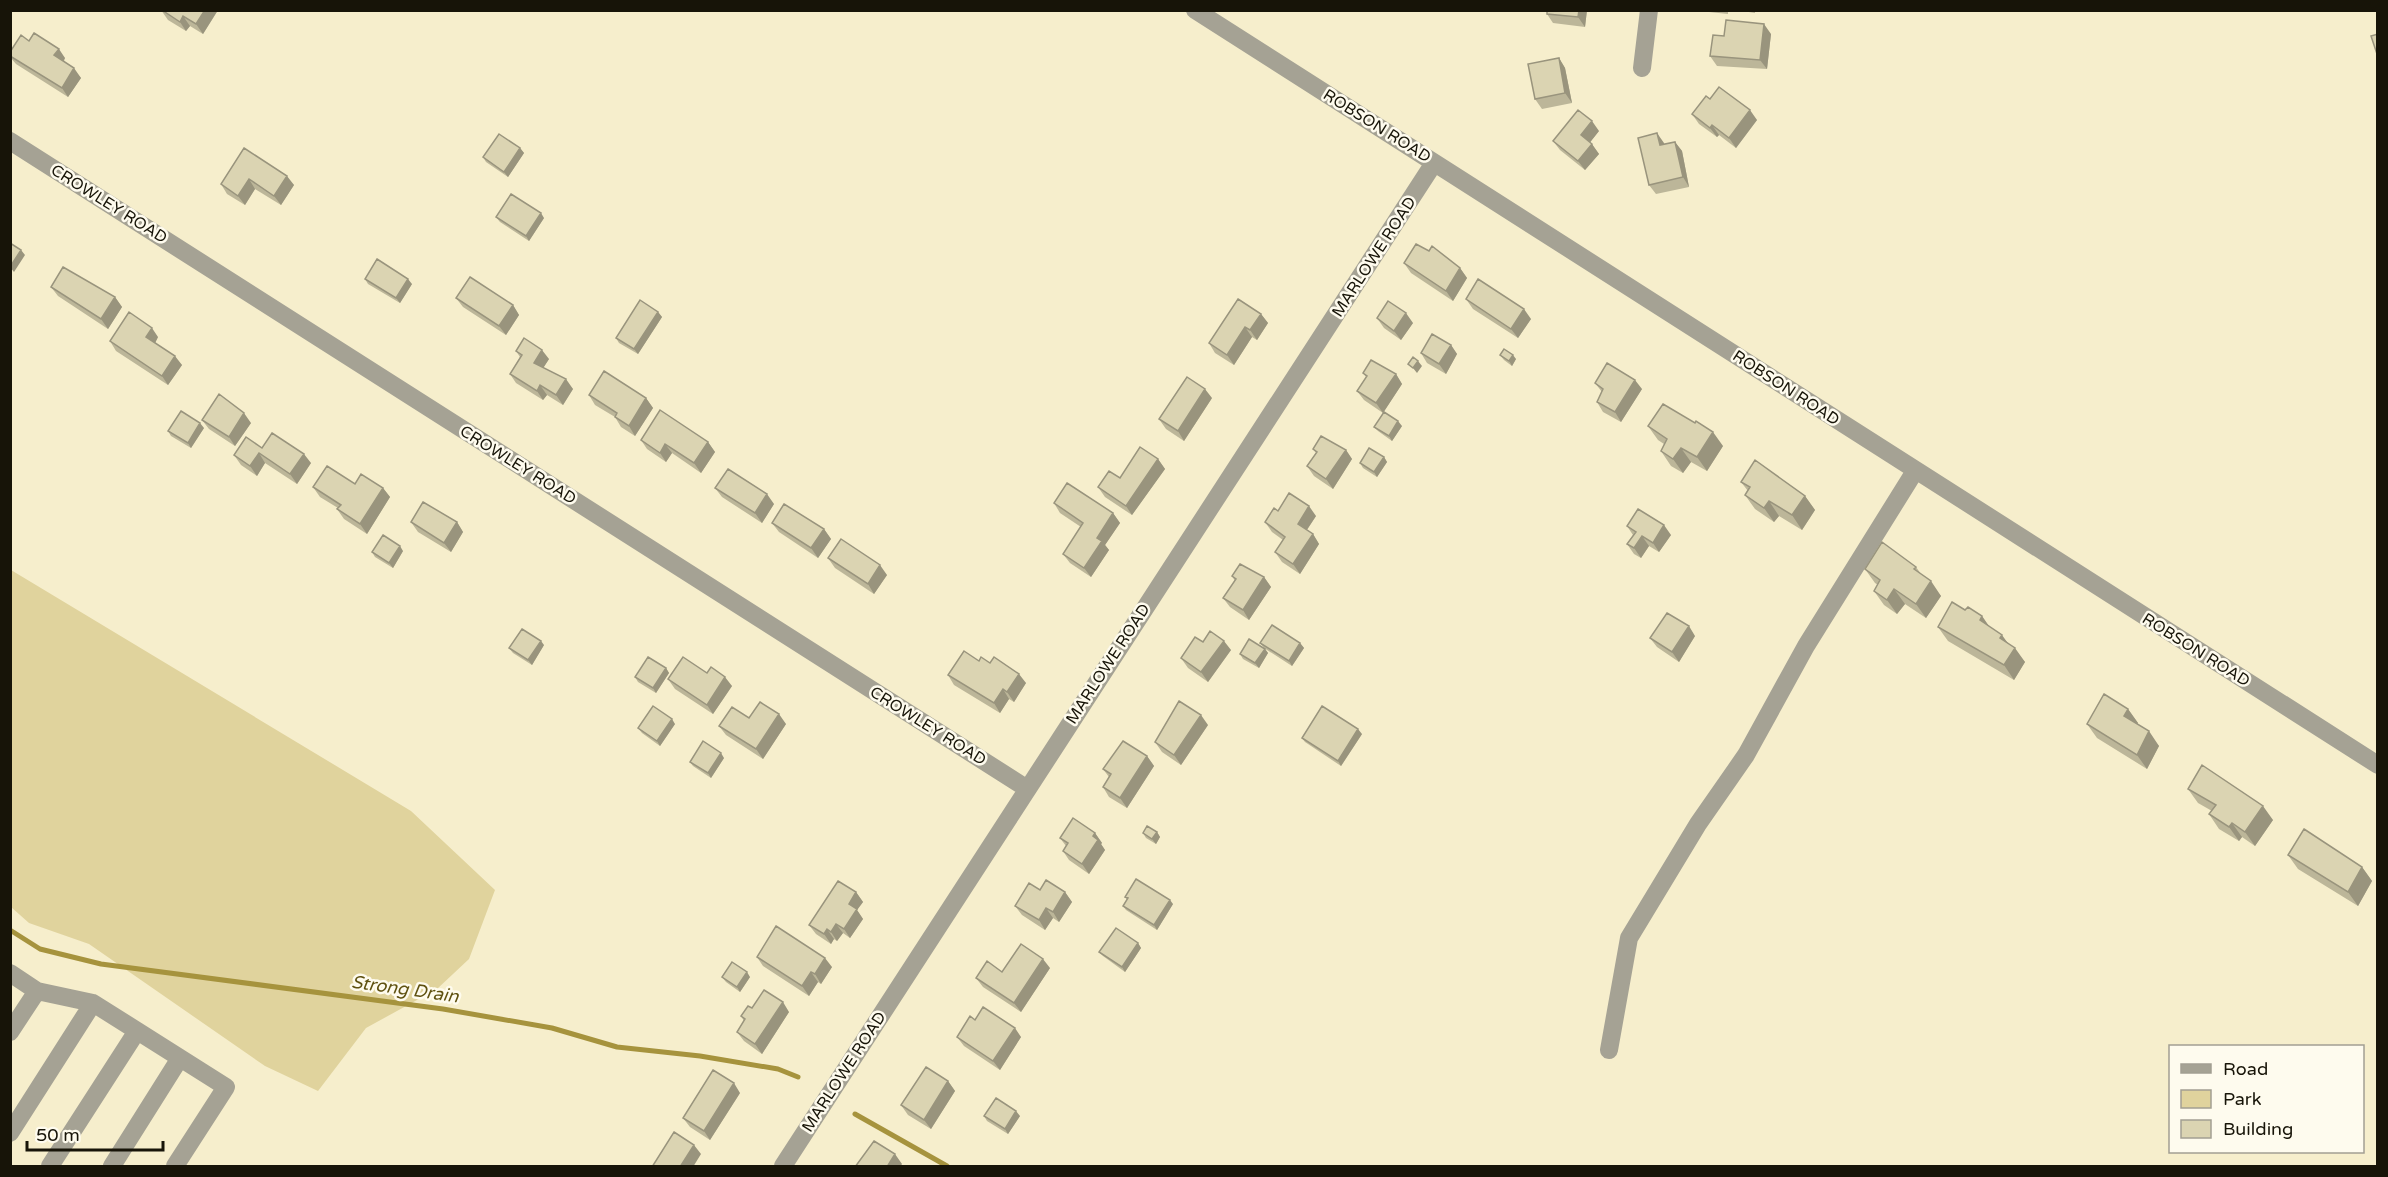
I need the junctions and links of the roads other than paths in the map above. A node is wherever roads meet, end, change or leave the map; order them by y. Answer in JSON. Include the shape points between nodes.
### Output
{"nodes":[{"id":1,"x":1195,"y":10,"type":"edge"},
{"id":2,"x":1649,"y":10,"type":"edge"},
{"id":3,"x":1642,"y":68,"type":"dead end"},
{"id":4,"x":10,"y":141,"type":"edge"},
{"id":5,"x":1434,"y":163,"type":"junction"},
{"id":6,"x":1915,"y":471,"type":"junction"},
{"id":7,"x":2378,"y":765,"type":"edge"},
{"id":8,"x":1026,"y":788,"type":"junction"},
{"id":9,"x":10,"y":973,"type":"edge"},
{"id":10,"x":37,"y":991,"type":"junction"},
{"id":11,"x":93,"y":1004,"type":"junction"},
{"id":12,"x":137,"y":1031,"type":"junction"},
{"id":13,"x":10,"y":1032,"type":"edge"},
{"id":14,"x":1609,"y":1050,"type":"dead end"},
{"id":15,"x":180,"y":1058,"type":"junction"},
{"id":16,"x":10,"y":1133,"type":"edge"},
{"id":17,"x":50,"y":1167,"type":"edge"},
{"id":18,"x":112,"y":1167,"type":"edge"},
{"id":19,"x":175,"y":1167,"type":"edge"},
{"id":20,"x":783,"y":1167,"type":"edge"}],
"edges":[{"from":1,"to":5,"type":"street","name":"ROBSON ROAD"},
{"from":2,"to":3,"type":"street"},
{"from":4,"to":8,"type":"street","name":"CROWLEY ROAD"},
{"from":5,"to":6,"type":"street","name":"ROBSON ROAD"},
{"from":5,"to":8,"type":"street","name":"MARLOWE ROAD"},
{"from":6,"to":7,"type":"street","name":"ROBSON ROAD"},
{"from":6,"to":14,"type":"street","via":[[1806,646],[1746,755],[1698,824],[1629,938]]},
{"from":8,"to":20,"type":"street","name":"MARLOWE ROAD"},
{"from":9,"to":10,"type":"street"},
{"from":10,"to":11,"type":"street"},
{"from":10,"to":13,"type":"street"},
{"from":11,"to":12,"type":"street"},
{"from":11,"to":16,"type":"street"},
{"from":12,"to":15,"type":"street"},
{"from":12,"to":17,"type":"street"},
{"from":15,"to":18,"type":"street"},
{"from":15,"to":19,"type":"street","via":[[226,1087]]}]}
